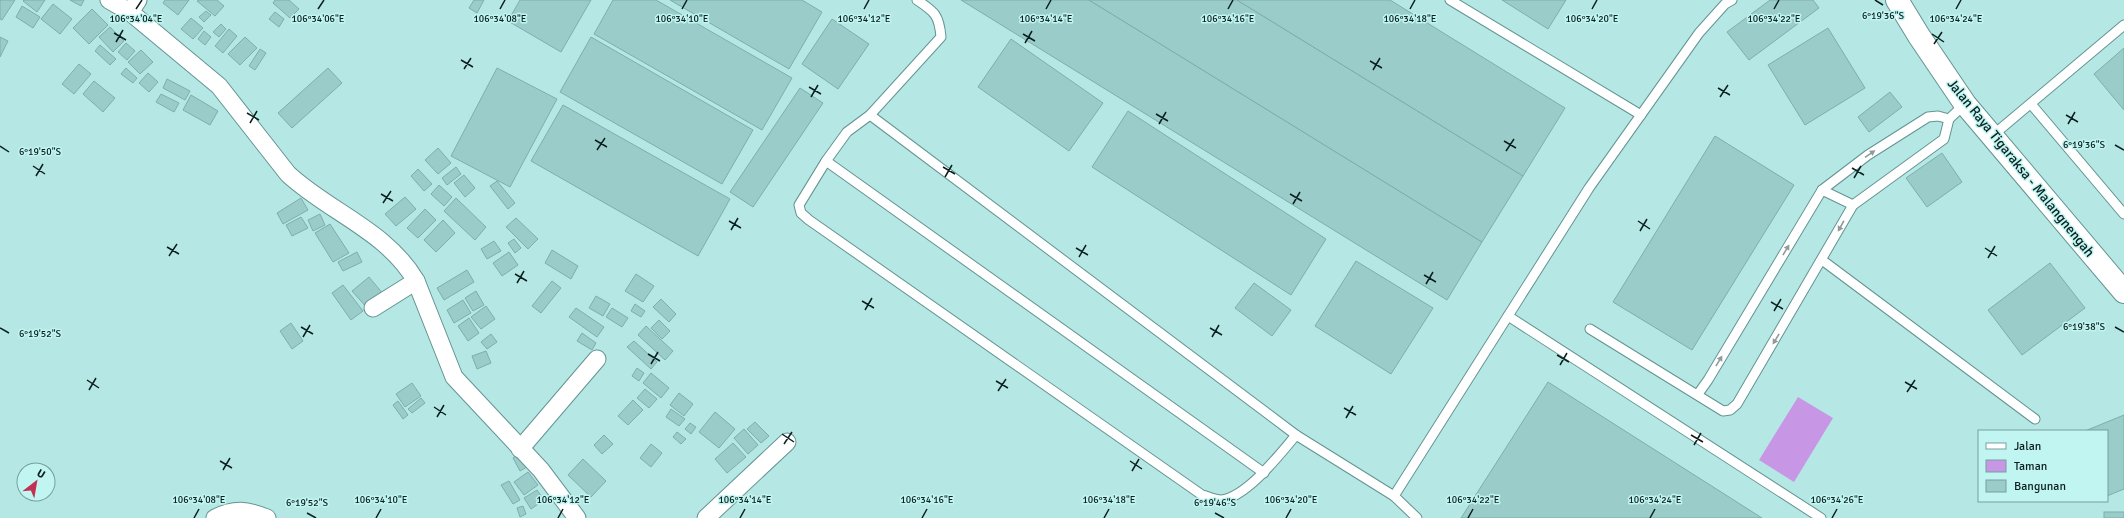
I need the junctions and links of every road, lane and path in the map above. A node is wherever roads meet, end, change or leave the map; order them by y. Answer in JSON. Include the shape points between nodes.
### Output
{"nodes":[{"id":1,"x":109,"y":0,"type":"edge"},
{"id":2,"x":917,"y":0,"type":"edge"},
{"id":3,"x":1450,"y":0,"type":"edge"},
{"id":4,"x":1732,"y":0,"type":"edge"},
{"id":5,"x":1897,"y":0,"type":"edge"},
{"id":6,"x":134,"y":6,"type":"edge"},
{"id":7,"x":2124,"y":25,"type":"edge"},
{"id":8,"x":1965,"y":104,"type":"junction"},
{"id":9,"x":2031,"y":104,"type":"junction"},
{"id":10,"x":870,"y":115,"type":"junction"},
{"id":11,"x":1641,"y":115,"type":"junction"},
{"id":12,"x":1949,"y":119,"type":"junction"},
{"id":13,"x":1992,"y":136,"type":"junction"},
{"id":14,"x":826,"y":161,"type":"junction"},
{"id":15,"x":1822,"y":190,"type":"junction"},
{"id":16,"x":1853,"y":205,"type":"junction"},
{"id":17,"x":2124,"y":214,"type":"edge"},
{"id":18,"x":1822,"y":260,"type":"junction"},
{"id":19,"x":416,"y":281,"type":"junction"},
{"id":20,"x":2124,"y":292,"type":"edge"},
{"id":21,"x":373,"y":308,"type":"dead end"},
{"id":22,"x":1508,"y":316,"type":"junction"},
{"id":23,"x":1590,"y":329,"type":"dead end"},
{"id":24,"x":597,"y":359,"type":"dead end"},
{"id":25,"x":1698,"y":394,"type":"junction"},
{"id":26,"x":2035,"y":419,"type":"dead end"},
{"id":27,"x":1296,"y":435,"type":"junction"},
{"id":28,"x":787,"y":442,"type":"dead end"},
{"id":29,"x":520,"y":449,"type":"junction"},
{"id":30,"x":1264,"y":473,"type":"junction"},
{"id":31,"x":1394,"y":496,"type":"junction"},
{"id":32,"x":215,"y":518,"type":"edge"},
{"id":33,"x":267,"y":518,"type":"edge"},
{"id":34,"x":577,"y":518,"type":"edge"},
{"id":35,"x":706,"y":518,"type":"edge"},
{"id":36,"x":1417,"y":518,"type":"edge"},
{"id":37,"x":1821,"y":518,"type":"edge"}],
"edges":[{"from":1,"to":6,"type":"street"},
{"from":2,"to":10,"type":"lane","via":[[936,13],[941,37]]},
{"from":3,"to":11,"type":"lane"},
{"from":4,"to":11,"type":"lane","via":[[1725,4],[1699,33]]},
{"from":5,"to":8,"type":"main road","name":"Jalan Raya Tigaraksa - Malangnengah"},
{"from":6,"to":19,"type":"street","via":[[219,86],[288,174],[391,248]]},
{"from":7,"to":9,"type":"lane"},
{"from":8,"to":12,"type":"lane"},
{"from":8,"to":13,"type":"main road","name":"Jalan Raya Tigaraksa - Malangnengah"},
{"from":9,"to":13,"type":"lane"},
{"from":9,"to":17,"type":"lane"},
{"from":10,"to":14,"type":"lane","via":[[847,132]]},
{"from":10,"to":27,"type":"lane"},
{"from":11,"to":22,"type":"lane","via":[[1589,188]]},
{"from":15,"to":12,"type":"lane","one_way":true,"via":[[1868,155],[1928,117]]},
{"from":12,"to":16,"type":"lane","via":[[1944,139]]},
{"from":13,"to":20,"type":"main road","name":"Jalan Raya Tigaraksa - Malangnengah"},
{"from":14,"to":30,"type":"lane"},
{"from":14,"to":30,"type":"lane","via":[[799,205],[800,212],[809,220],[1202,495],[1220,500],[1241,491]]},
{"from":15,"to":16,"type":"lane"},
{"from":25,"to":15,"type":"lane","one_way":true},
{"from":16,"to":18,"type":"lane","one_way":true},
{"from":18,"to":25,"type":"lane","one_way":true,"via":[[1737,404],[1724,411]]},
{"from":18,"to":26,"type":"lane"},
{"from":19,"to":21,"type":"street"},
{"from":19,"to":29,"type":"street","via":[[454,377]]},
{"from":22,"to":31,"type":"lane"},
{"from":22,"to":37,"type":"lane"},
{"from":23,"to":25,"type":"lane"},
{"from":24,"to":29,"type":"street"},
{"from":27,"to":30,"type":"lane"},
{"from":27,"to":31,"type":"lane"},
{"from":28,"to":35,"type":"street"},
{"from":29,"to":34,"type":"street","via":[[541,470]]},
{"from":31,"to":36,"type":"lane"},
{"from":32,"to":33,"type":"street","via":[[233,511],[250,511]]}]}
